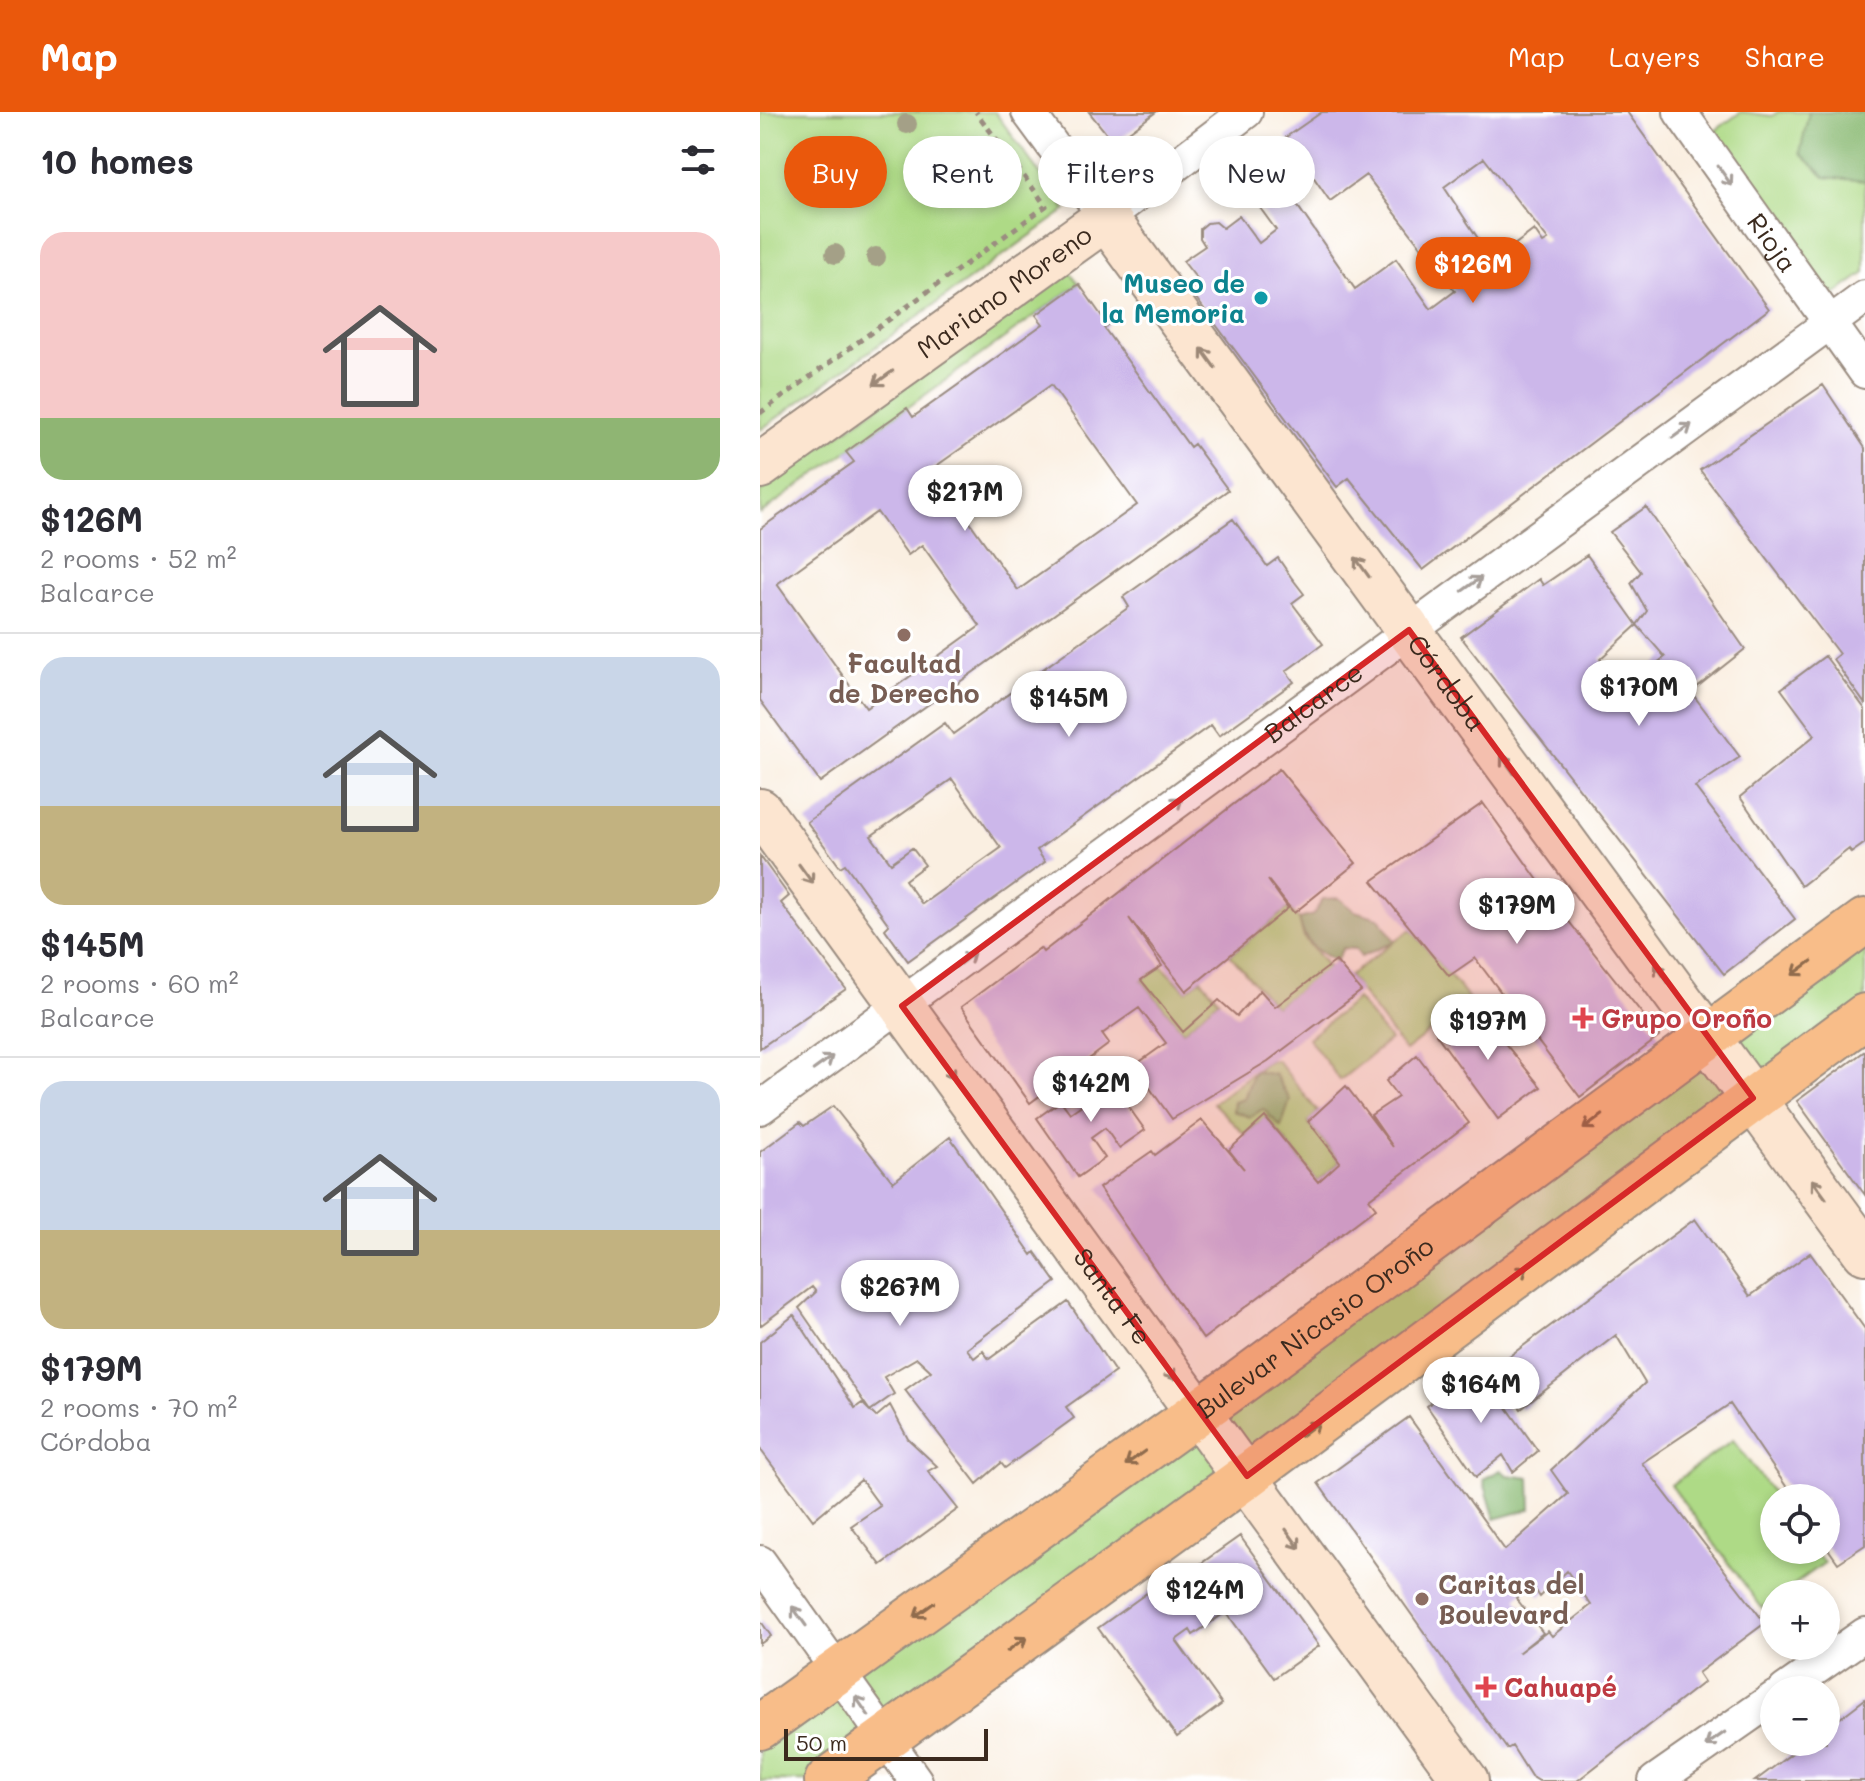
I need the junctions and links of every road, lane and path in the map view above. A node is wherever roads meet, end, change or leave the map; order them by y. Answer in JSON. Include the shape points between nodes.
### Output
{"nodes":[{"id":1,"x":976,"y":112,"type":"edge"},
{"id":2,"x":1028,"y":112,"type":"edge"},
{"id":3,"x":1246,"y":112,"type":"edge"},
{"id":4,"x":1680,"y":112,"type":"edge"},
{"id":5,"x":1106,"y":218,"type":"junction"},
{"id":6,"x":1865,"y":297,"type":"edge"},
{"id":7,"x":1830,"y":323,"type":"junction"},
{"id":8,"x":1865,"y":372,"type":"edge"},
{"id":9,"x":760,"y":413,"type":"edge"},
{"id":10,"x":760,"y":466,"type":"edge"},
{"id":11,"x":1409,"y":630,"type":"junction"},
{"id":12,"x":760,"y":811,"type":"edge"},
{"id":13,"x":1865,"y":921,"type":"edge"},
{"id":14,"x":902,"y":1006,"type":"junction"},
{"id":15,"x":1865,"y":1016,"type":"edge"},
{"id":16,"x":1708,"y":1037,"type":"junction"},
{"id":17,"x":1753,"y":1098,"type":"junction"},
{"id":18,"x":760,"y":1108,"type":"edge"},
{"id":19,"x":1865,"y":1252,"type":"edge"},
{"id":20,"x":1199,"y":1413,"type":"junction"},
{"id":21,"x":1247,"y":1476,"type":"junction"},
{"id":22,"x":760,"y":1562,"type":"edge"},
{"id":23,"x":1865,"y":1634,"type":"edge"},
{"id":24,"x":839,"y":1671,"type":"junction"},
{"id":25,"x":1805,"y":1676,"type":"edge"},
{"id":26,"x":1760,"y":1708,"type":"edge"},
{"id":27,"x":760,"y":1727,"type":"edge"},
{"id":28,"x":885,"y":1740,"type":"junction"},
{"id":29,"x":827,"y":1781,"type":"edge"},
{"id":30,"x":916,"y":1781,"type":"edge"},
{"id":31,"x":1466,"y":1781,"type":"edge"},
{"id":32,"x":1655,"y":1781,"type":"edge"}],
"edges":[{"from":1,"to":9,"type":"path","via":[[1046,206]]},
{"from":2,"to":5,"type":"street","name":"Córdoba"},
{"from":3,"to":5,"type":"street","name":"Mariano Moreno"},
{"from":4,"to":7,"type":"street","name":"Rioja","one_way":true},
{"from":5,"to":10,"type":"main road","name":"Mariano Moreno","one_way":true},
{"from":11,"to":5,"type":"main road","name":"Córdoba","one_way":true},
{"from":6,"to":7,"type":"street","name":"Balcarce"},
{"from":7,"to":8,"type":"street","name":"Rioja"},
{"from":11,"to":7,"type":"street","name":"Balcarce","one_way":true},
{"from":14,"to":11,"type":"street","name":"Balcarce","one_way":true},
{"from":16,"to":11,"type":"main road","name":"Córdoba","one_way":true},
{"from":12,"to":14,"type":"main road","name":"Santa Fe","one_way":true},
{"from":13,"to":16,"type":"main road","name":"Bulevar Nicasio Oroño","one_way":true},
{"from":18,"to":14,"type":"street","name":"Balcarce","one_way":true},
{"from":14,"to":20,"type":"main road","name":"Santa Fe","one_way":true},
{"from":15,"to":17,"type":"main road"},
{"from":16,"to":17,"type":"main road","name":"Córdoba"},
{"from":16,"to":20,"type":"main road","name":"Bulevar Nicasio Oroño","one_way":true},
{"from":19,"to":17,"type":"main road","name":"Córdoba","one_way":true},
{"from":21,"to":17,"type":"main road","one_way":true},
{"from":20,"to":21,"type":"main road","name":"Santa Fe"},
{"from":20,"to":24,"type":"main road","name":"Bulevar Nicasio Oroño","one_way":true},
{"from":28,"to":21,"type":"main road","one_way":true},
{"from":21,"to":31,"type":"main road","name":"Santa Fe","one_way":true},
{"from":24,"to":22,"type":"street","one_way":true},
{"from":23,"to":25,"type":"street"},
{"from":24,"to":27,"type":"main road","name":"Bulevar Nicasio Oroño"},
{"from":28,"to":24,"type":"street","one_way":true},
{"from":26,"to":32,"type":"street","one_way":true},
{"from":28,"to":29,"type":"main road"},
{"from":28,"to":30,"type":"street"}]}
